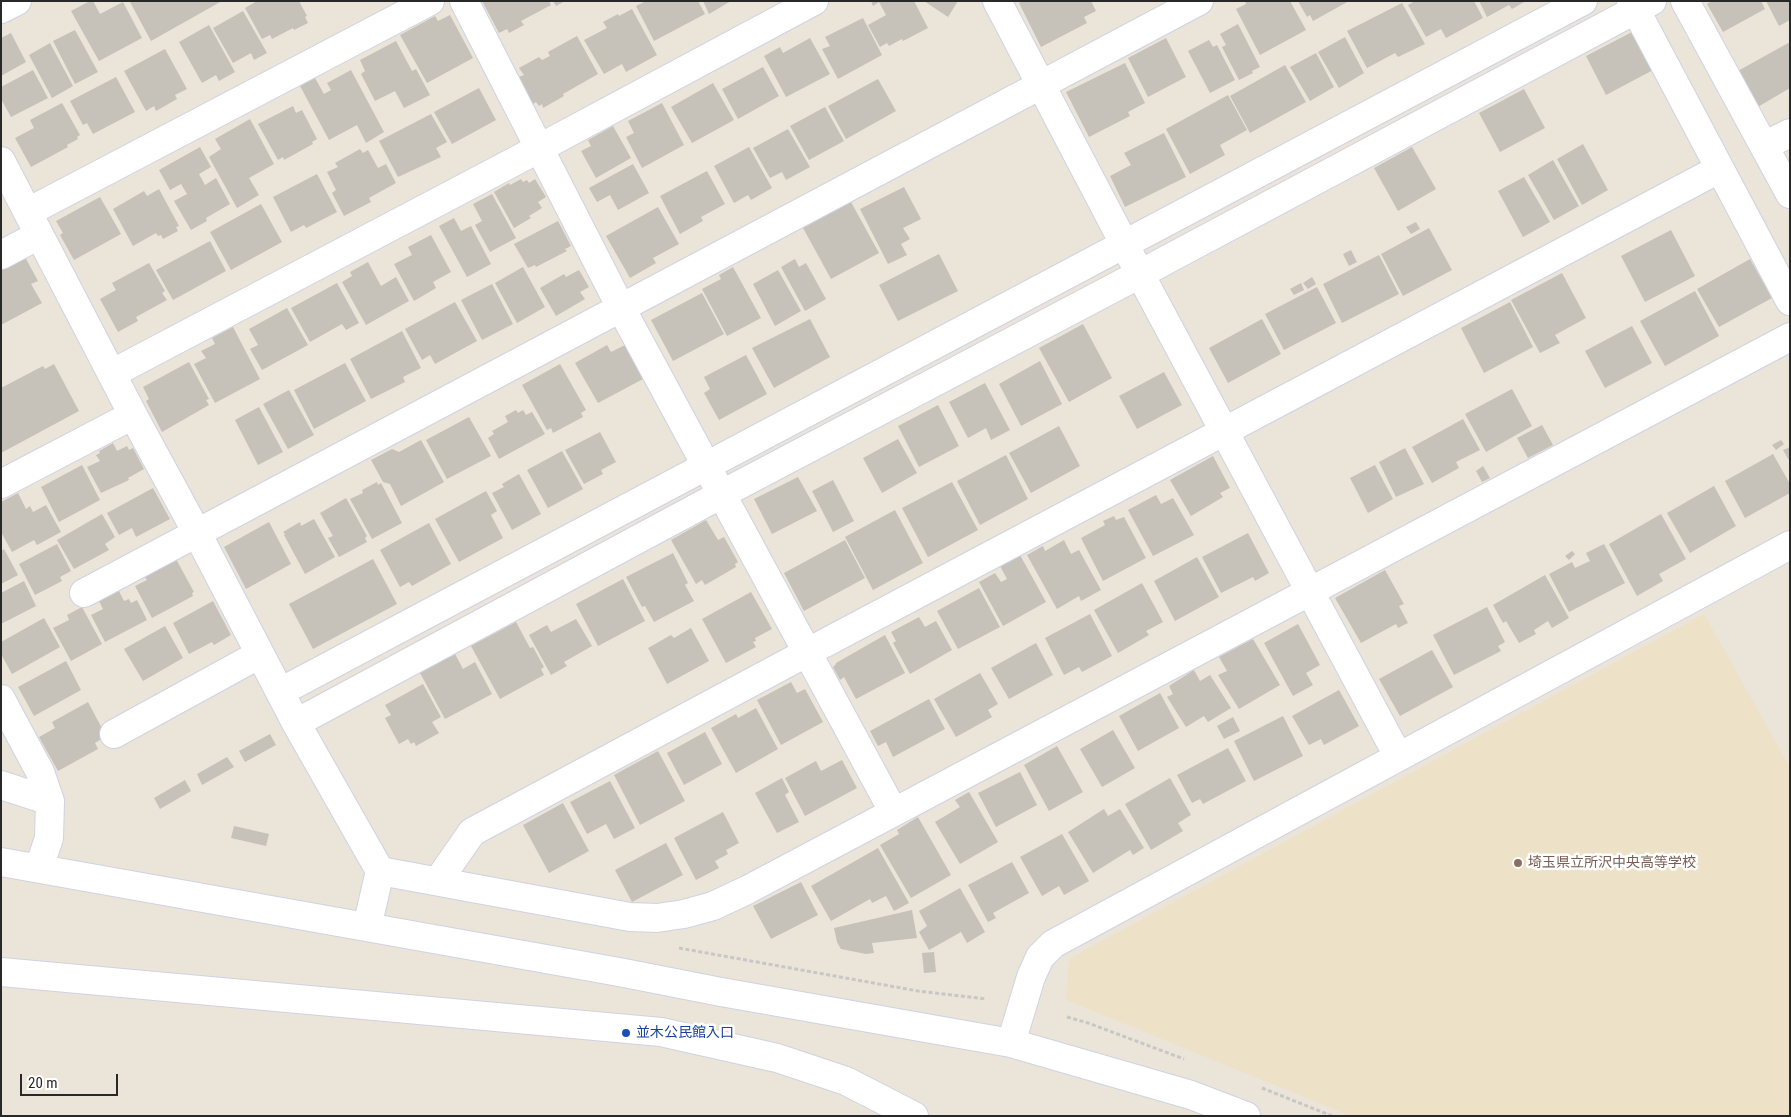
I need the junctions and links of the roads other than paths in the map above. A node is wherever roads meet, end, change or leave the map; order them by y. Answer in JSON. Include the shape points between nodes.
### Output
{"nodes":[{"id":1,"x":16,"y":1,"type":"edge"},
{"id":2,"x":430,"y":1,"type":"edge"},
{"id":3,"x":464,"y":1,"type":"edge"},
{"id":4,"x":814,"y":1,"type":"edge"},
{"id":5,"x":997,"y":1,"type":"edge"},
{"id":6,"x":1199,"y":1,"type":"edge"},
{"id":7,"x":1583,"y":1,"type":"edge"},
{"id":8,"x":1684,"y":1,"type":"edge"},
{"id":9,"x":1640,"y":4,"type":"edge"},
{"id":10,"x":1,"y":9,"type":"edge"},
{"id":11,"x":1042,"y":84,"type":"junction"},
{"id":12,"x":1790,"y":133,"type":"edge"},
{"id":13,"x":1764,"y":146,"type":"junction"},
{"id":14,"x":540,"y":148,"type":"junction"},
{"id":15,"x":1,"y":161,"type":"edge"},
{"id":16,"x":1719,"y":169,"type":"junction"},
{"id":17,"x":1790,"y":194,"type":"edge"},
{"id":18,"x":33,"y":223,"type":"junction"},
{"id":19,"x":1125,"y":244,"type":"junction"},
{"id":20,"x":1,"y":255,"type":"edge"},
{"id":21,"x":1140,"y":274,"type":"junction"},
{"id":22,"x":1790,"y":301,"type":"edge"},
{"id":23,"x":621,"y":308,"type":"junction"},
{"id":24,"x":1790,"y":337,"type":"edge"},
{"id":25,"x":112,"y":373,"type":"junction"},
{"id":26,"x":133,"y":415,"type":"junction"},
{"id":27,"x":1224,"y":431,"type":"junction"},
{"id":28,"x":706,"y":465,"type":"junction"},
{"id":29,"x":1,"y":484,"type":"edge"},
{"id":30,"x":722,"y":494,"type":"junction"},
{"id":31,"x":197,"y":533,"type":"junction"},
{"id":32,"x":1790,"y":545,"type":"edge"},
{"id":33,"x":1310,"y":591,"type":"junction"},
{"id":34,"x":84,"y":593,"type":"dead end"},
{"id":35,"x":808,"y":652,"type":"junction"},
{"id":36,"x":260,"y":654,"type":"junction"},
{"id":37,"x":280,"y":692,"type":"junction"},
{"id":38,"x":1,"y":699,"type":"edge"},
{"id":39,"x":296,"y":723,"type":"junction"},
{"id":40,"x":114,"y":734,"type":"dead end"},
{"id":41,"x":1398,"y":756,"type":"junction"},
{"id":42,"x":1,"y":785,"type":"edge"},
{"id":43,"x":50,"y":801,"type":"junction"},
{"id":44,"x":893,"y":811,"type":"junction"},
{"id":45,"x":1,"y":862,"type":"edge"},
{"id":46,"x":39,"y":868,"type":"junction"},
{"id":47,"x":380,"y":871,"type":"junction"},
{"id":48,"x":438,"y":881,"type":"junction"},
{"id":49,"x":367,"y":927,"type":"junction"},
{"id":50,"x":1,"y":972,"type":"edge"},
{"id":51,"x":1011,"y":1043,"type":"junction"},
{"id":52,"x":914,"y":1116,"type":"edge"},
{"id":53,"x":1246,"y":1116,"type":"edge"}],
"edges":[{"from":1,"to":10,"type":"street"},
{"from":2,"to":18,"type":"street"},
{"from":3,"to":14,"type":"street"},
{"from":4,"to":14,"type":"street"},
{"from":5,"to":11,"type":"street"},
{"from":6,"to":11,"type":"street"},
{"from":7,"to":19,"type":"street"},
{"from":8,"to":13,"type":"street"},
{"from":9,"to":16,"type":"street"},
{"from":9,"to":21,"type":"street"},
{"from":11,"to":19,"type":"street"},
{"from":11,"to":23,"type":"street"},
{"from":12,"to":13,"type":"street"},
{"from":13,"to":17,"type":"street"},
{"from":14,"to":23,"type":"street"},
{"from":14,"to":25,"type":"street"},
{"from":15,"to":18,"type":"street"},
{"from":16,"to":22,"type":"street"},
{"from":16,"to":27,"type":"street"},
{"from":18,"to":20,"type":"street"},
{"from":18,"to":25,"type":"street"},
{"from":19,"to":21,"type":"street"},
{"from":19,"to":28,"type":"street"},
{"from":21,"to":27,"type":"street"},
{"from":21,"to":30,"type":"street"},
{"from":23,"to":28,"type":"street"},
{"from":23,"to":31,"type":"street"},
{"from":24,"to":33,"type":"street"},
{"from":25,"to":26,"type":"street"},
{"from":26,"to":29,"type":"street"},
{"from":26,"to":31,"type":"street"},
{"from":27,"to":33,"type":"street"},
{"from":27,"to":35,"type":"street"},
{"from":28,"to":30,"type":"street"},
{"from":28,"to":37,"type":"street"},
{"from":30,"to":35,"type":"street"},
{"from":30,"to":39,"type":"street"},
{"from":31,"to":34,"type":"street"},
{"from":31,"to":36,"type":"street"},
{"from":32,"to":41,"type":"street"},
{"from":33,"to":41,"type":"street"},
{"from":33,"to":44,"type":"street"},
{"from":35,"to":44,"type":"street"},
{"from":35,"to":48,"type":"street","via":[[472,832]]},
{"from":36,"to":37,"type":"street"},
{"from":36,"to":40,"type":"street"},
{"from":37,"to":39,"type":"street"},
{"from":38,"to":43,"type":"street","via":[[40,772]]},
{"from":39,"to":47,"type":"street"},
{"from":41,"to":51,"type":"street","via":[[1053,944],[1040,957],[1031,977]]},
{"from":42,"to":43,"type":"street"},
{"from":43,"to":46,"type":"street","via":[[49,838]]},
{"from":44,"to":48,"type":"street","via":[[747,890],[713,906],[684,914],[630,917]]},
{"from":45,"to":46,"type":"street"},
{"from":46,"to":49,"type":"street"},
{"from":47,"to":48,"type":"street"},
{"from":47,"to":49,"type":"street"},
{"from":49,"to":51,"type":"street"},
{"from":50,"to":52,"type":"street","via":[[661,1032],[777,1058],[837,1078]]},
{"from":51,"to":53,"type":"street","via":[[1191,1095]]}]}
